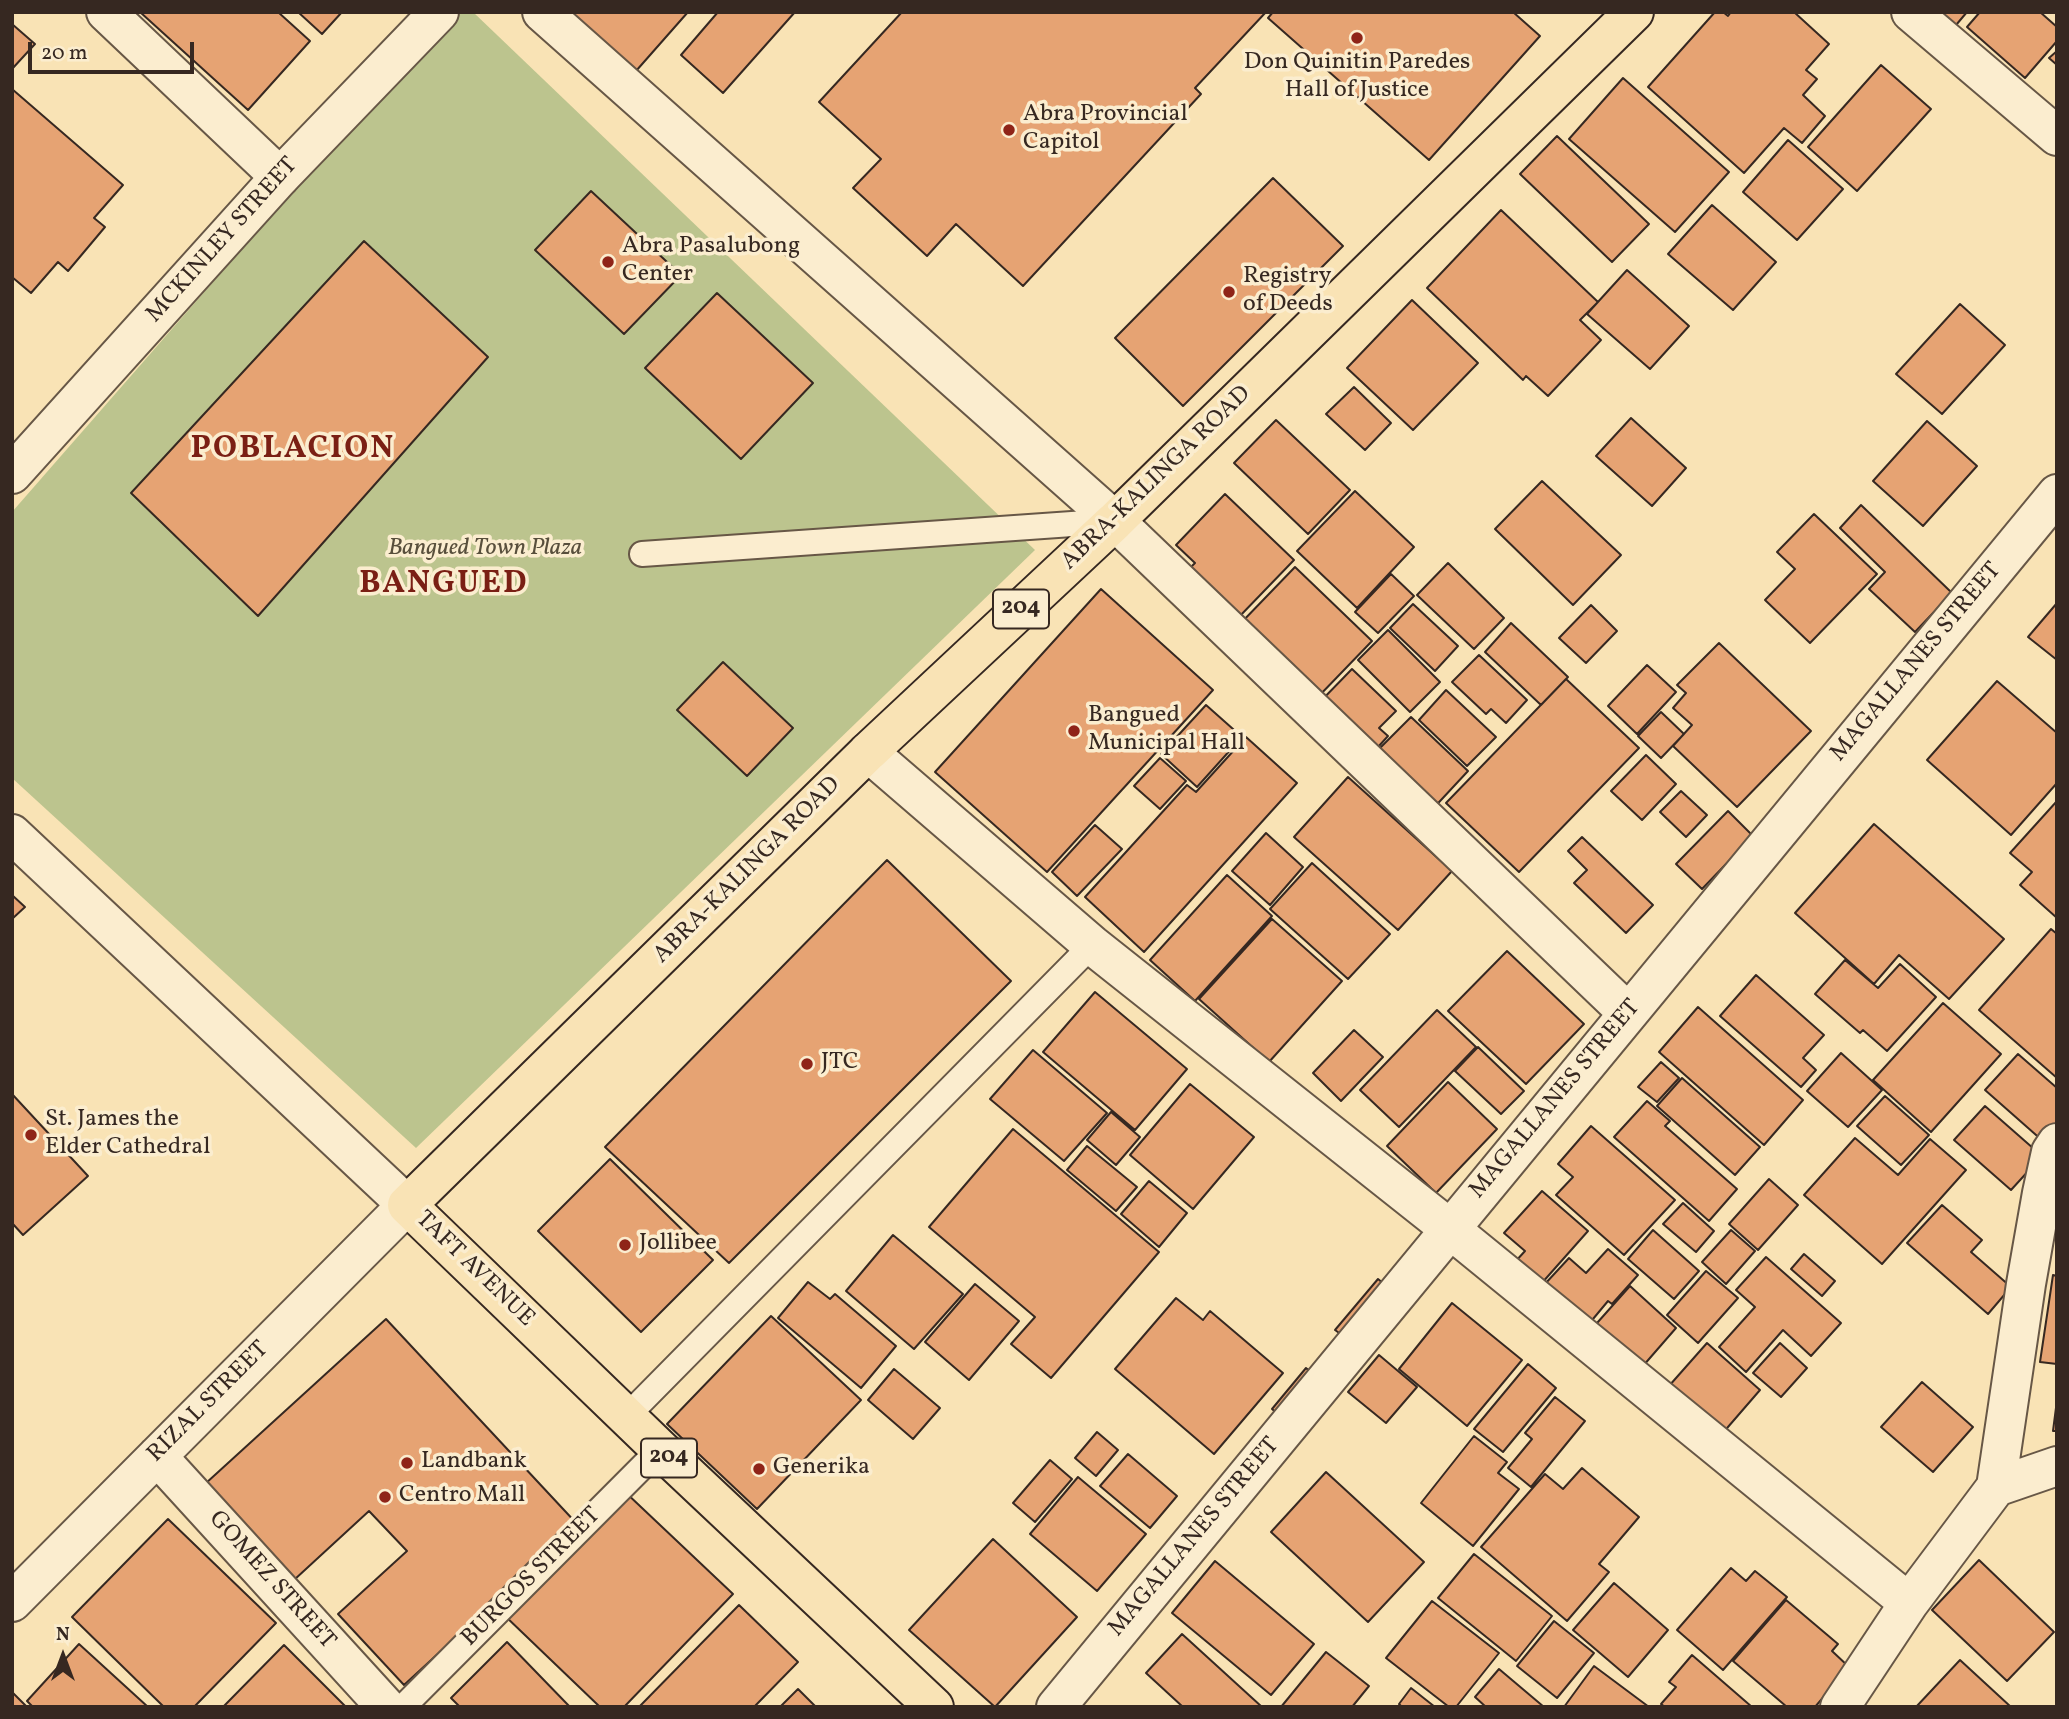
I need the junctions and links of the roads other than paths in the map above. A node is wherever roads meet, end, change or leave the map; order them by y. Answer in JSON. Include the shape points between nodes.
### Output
{"nodes":[{"id":1,"x":106,"y":12,"type":"edge"},
{"id":2,"x":439,"y":12,"type":"edge"},
{"id":3,"x":542,"y":12,"type":"edge"},
{"id":4,"x":1634,"y":12,"type":"edge"},
{"id":5,"x":1912,"y":12,"type":"edge"},
{"id":6,"x":2057,"y":136,"type":"edge"},
{"id":7,"x":280,"y":177,"type":"junction"},
{"id":8,"x":12,"y":474,"type":"edge"},
{"id":9,"x":2057,"y":494,"type":"edge"},
{"id":10,"x":1115,"y":521,"type":"junction"},
{"id":11,"x":642,"y":554,"type":"dead end"},
{"id":12,"x":869,"y":752,"type":"junction"},
{"id":13,"x":12,"y":834,"type":"edge"},
{"id":14,"x":1092,"y":945,"type":"junction"},
{"id":15,"x":1628,"y":1013,"type":"junction"},
{"id":16,"x":2057,"y":1143,"type":"edge"},
{"id":17,"x":407,"y":1205,"type":"junction"},
{"id":18,"x":1450,"y":1229,"type":"junction"},
{"id":19,"x":627,"y":1416,"type":"junction"},
{"id":20,"x":660,"y":1449,"type":"junction"},
{"id":21,"x":157,"y":1456,"type":"junction"},
{"id":22,"x":2057,"y":1466,"type":"edge"},
{"id":23,"x":1996,"y":1487,"type":"junction"},
{"id":24,"x":12,"y":1602,"type":"edge"},
{"id":25,"x":1909,"y":1603,"type":"junction"},
{"id":26,"x":386,"y":1707,"type":"edge"},
{"id":27,"x":403,"y":1707,"type":"edge"},
{"id":28,"x":934,"y":1707,"type":"edge"},
{"id":29,"x":1056,"y":1707,"type":"edge"},
{"id":30,"x":1840,"y":1707,"type":"edge"}],
"edges":[{"from":1,"to":7,"type":"street"},
{"from":2,"to":7,"type":"street","name":"MCKINLEY STREET"},
{"from":3,"to":10,"type":"street"},
{"from":4,"to":10,"type":"main road","name":"ABRA-KALINGA ROAD","number":"204"},
{"from":5,"to":6,"type":"street"},
{"from":7,"to":8,"type":"street","name":"MCKINLEY STREET"},
{"from":9,"to":15,"type":"street","name":"MAGALLANES STREET"},
{"from":10,"to":11,"type":"lane"},
{"from":10,"to":12,"type":"main road","name":"ABRA-KALINGA ROAD","number":"204"},
{"from":10,"to":15,"type":"street"},
{"from":12,"to":14,"type":"street"},
{"from":12,"to":17,"type":"main road","name":"ABRA-KALINGA ROAD","number":"204"},
{"from":13,"to":17,"type":"street","name":"TAFT AVENUE"},
{"from":14,"to":18,"type":"street"},
{"from":14,"to":19,"type":"lane"},
{"from":15,"to":18,"type":"street","name":"MAGALLANES STREET"},
{"from":16,"to":23,"type":"street","via":[[2039,1206]]},
{"from":17,"to":19,"type":"main road","name":"TAFT AVENUE","number":"204"},
{"from":17,"to":21,"type":"street","name":"RIZAL STREET"},
{"from":18,"to":25,"type":"street"},
{"from":18,"to":29,"type":"street","name":"MAGALLANES STREET"},
{"from":19,"to":20,"type":"main road","name":"TAFT AVENUE","number":"204"},
{"from":20,"to":27,"type":"lane","name":"BURGOS STREET"},
{"from":20,"to":28,"type":"main road","name":"TAFT AVENUE","number":"204"},
{"from":21,"to":24,"type":"street","name":"RIZAL STREET"},
{"from":21,"to":26,"type":"street","name":"GOMEZ STREET"},
{"from":22,"to":23,"type":"street"},
{"from":23,"to":25,"type":"street"},
{"from":25,"to":30,"type":"street"}]}
